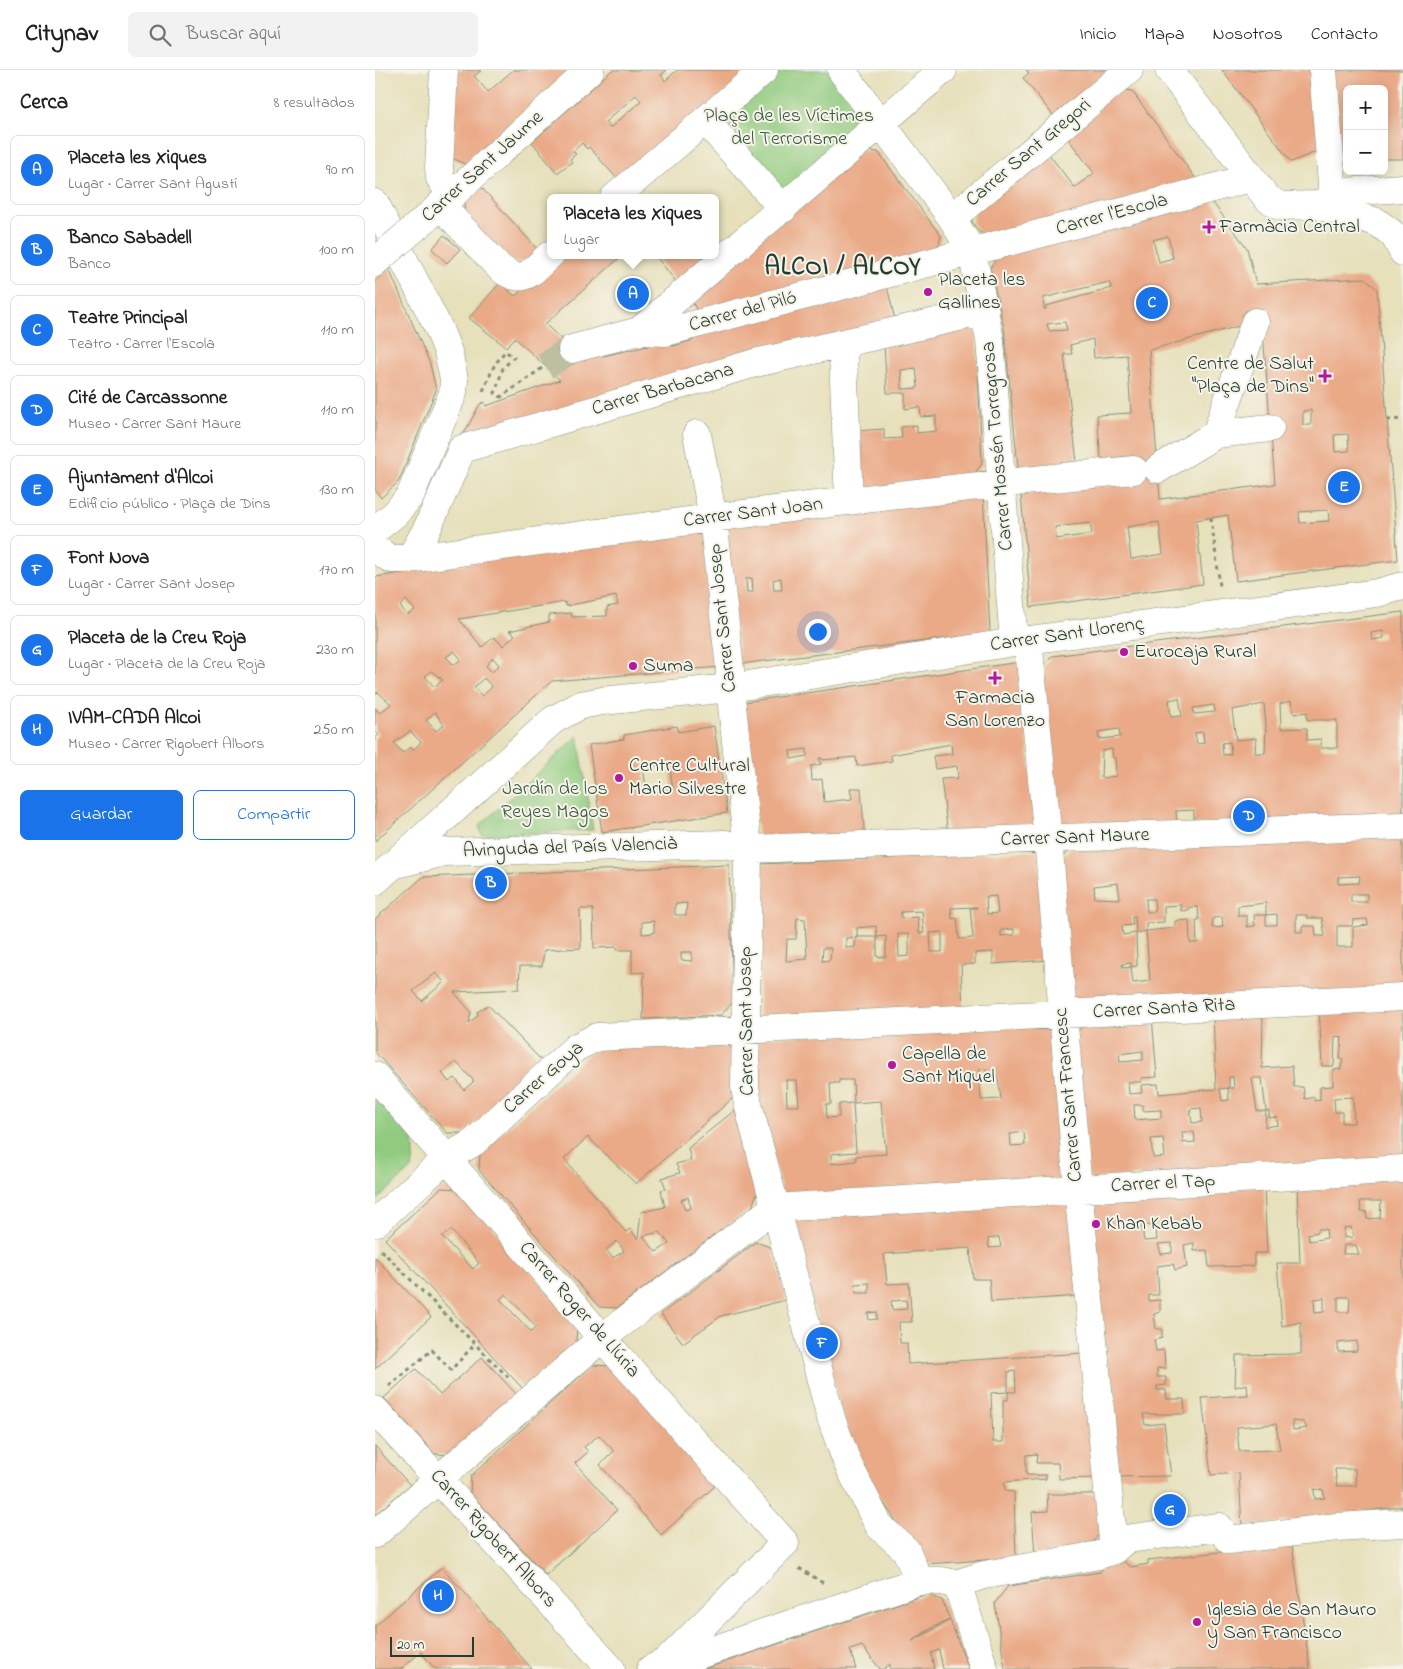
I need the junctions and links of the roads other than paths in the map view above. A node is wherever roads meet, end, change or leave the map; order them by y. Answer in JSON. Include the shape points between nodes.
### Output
{"nodes":[{"id":1,"x":444,"y":70,"type":"edge"},
{"id":2,"x":590,"y":70,"type":"edge"},
{"id":3,"x":764,"y":70,"type":"edge"},
{"id":4,"x":841,"y":70,"type":"edge"},
{"id":5,"x":943,"y":70,"type":"edge"},
{"id":6,"x":1129,"y":70,"type":"edge"},
{"id":7,"x":1169,"y":70,"type":"edge"},
{"id":8,"x":1323,"y":70,"type":"edge"},
{"id":9,"x":705,"y":120,"type":"junction"},
{"id":10,"x":880,"y":124,"type":"junction"},
{"id":11,"x":1251,"y":178,"type":"junction"},
{"id":12,"x":1403,"y":188,"type":"edge"},
{"id":13,"x":619,"y":194,"type":"edge"},
{"id":14,"x":1325,"y":201,"type":"junction"},
{"id":15,"x":375,"y":203,"type":"edge"},
{"id":16,"x":441,"y":205,"type":"junction"},
{"id":17,"x":783,"y":209,"type":"junction"},
{"id":18,"x":952,"y":218,"type":"junction"},
{"id":19,"x":972,"y":252,"type":"junction"},
{"id":20,"x":1403,"y":252,"type":"edge"},
{"id":21,"x":547,"y":257,"type":"edge"},
{"id":22,"x":375,"y":262,"type":"edge"},
{"id":23,"x":985,"y":311,"type":"junction"},
{"id":24,"x":1255,"y":322,"type":"dead end"},
{"id":25,"x":639,"y":330,"type":"junction"},
{"id":26,"x":572,"y":349,"type":"tunnel mouth"},
{"id":27,"x":843,"y":355,"type":"dead end"},
{"id":28,"x":1270,"y":428,"type":"dead end"},
{"id":29,"x":697,"y":434,"type":"dead end"},
{"id":30,"x":1216,"y":434,"type":"junction"},
{"id":31,"x":1001,"y":482,"type":"junction"},
{"id":32,"x":849,"y":501,"type":"junction"},
{"id":33,"x":713,"y":518,"type":"junction"},
{"id":34,"x":375,"y":530,"type":"edge"},
{"id":35,"x":375,"y":549,"type":"edge"},
{"id":36,"x":410,"y":559,"type":"junction"},
{"id":37,"x":1403,"y":586,"type":"edge"},
{"id":38,"x":1021,"y":641,"type":"junction"},
{"id":39,"x":730,"y":688,"type":"junction"},
{"id":40,"x":1403,"y":826,"type":"edge"},
{"id":41,"x":1048,"y":839,"type":"junction"},
{"id":42,"x":748,"y":849,"type":"junction"},
{"id":43,"x":384,"y":873,"type":"edge"},
{"id":44,"x":1403,"y":997,"type":"edge"},
{"id":45,"x":1062,"y":1014,"type":"junction"},
{"id":46,"x":745,"y":1028,"type":"junction"},
{"id":47,"x":375,"y":1076,"type":"edge"},
{"id":48,"x":447,"y":1158,"type":"junction"},
{"id":49,"x":1403,"y":1170,"type":"edge"},
{"id":50,"x":1078,"y":1189,"type":"junction"},
{"id":51,"x":774,"y":1208,"type":"junction"},
{"id":52,"x":376,"y":1235,"type":"edge"},
{"id":53,"x":602,"y":1338,"type":"junction"},
{"id":54,"x":375,"y":1410,"type":"edge"},
{"id":55,"x":439,"y":1479,"type":"junction"},
{"id":56,"x":1403,"y":1523,"type":"edge"},
{"id":57,"x":375,"y":1534,"type":"edge"},
{"id":58,"x":1114,"y":1550,"type":"junction"},
{"id":59,"x":919,"y":1581,"type":"junction"},
{"id":60,"x":955,"y":1584,"type":"junction"},
{"id":61,"x":659,"y":1665,"type":"edge"},
{"id":62,"x":611,"y":1669,"type":"edge"},
{"id":63,"x":984,"y":1669,"type":"edge"}],
"edges":[{"from":1,"to":16,"type":"street","via":[[439,168]]},
{"from":2,"to":16,"type":"street","name":"Carrer Sant Jaume"},
{"from":3,"to":9,"type":"street"},
{"from":4,"to":10,"type":"street","name":"Carrer Mossén Torregrosa"},
{"from":5,"to":10,"type":"street"},
{"from":6,"to":18,"type":"street","name":"Carrer Sant Gregori"},
{"from":7,"to":11,"type":"street"},
{"from":8,"to":14,"type":"street"},
{"from":9,"to":13,"type":"street"},
{"from":9,"to":17,"type":"street"},
{"from":10,"to":17,"type":"street"},
{"from":10,"to":18,"type":"street","name":"Carrer Mossén Torregrosa"},
{"from":11,"to":14,"type":"street","via":[[1267,198],[1280,206]]},
{"from":11,"to":19,"type":"street","name":"Carrer l'Escola"},
{"from":12,"to":14,"type":"street","via":[[1344,192]]},
{"from":14,"to":20,"type":"street","via":[[1377,222],[1394,235]]},
{"from":15,"to":34,"type":"street","via":[[439,329],[454,379],[449,403],[410,496]]},
{"from":16,"to":21,"type":"street","via":[[500,268],[512,276],[525,276]]},
{"from":16,"to":22,"type":"street","name":"Carrer Sant Jaume","bridge":true},
{"from":17,"to":25,"type":"street"},
{"from":18,"to":19,"type":"street","name":"Carrer Mossén Torregrosa"},
{"from":19,"to":23,"type":"street","name":"Carrer Mossén Torregrosa"},
{"from":19,"to":25,"type":"street","name":"Carrer del Piló","via":[[666,332]]},
{"from":23,"to":31,"type":"street","name":"Carrer Mossén Torregrosa"},
{"from":23,"to":36,"type":"street","name":"Carrer Barbacana","via":[[755,363],[462,449],[427,529]]},
{"from":24,"to":30,"type":"street"},
{"from":25,"to":26,"type":"street","name":"Carrer del Piló"},
{"from":27,"to":32,"type":"street"},
{"from":28,"to":30,"type":"street"},
{"from":29,"to":33,"type":"street","name":"Carrer Sant Josep"},
{"from":30,"to":31,"type":"street","name":"Carrer Sant Joan","via":[[1146,469]]},
{"from":31,"to":32,"type":"street","name":"Carrer Sant Joan"},
{"from":31,"to":38,"type":"street","name":"Carrer Mossén Torregrosa"},
{"from":32,"to":33,"type":"street","name":"Carrer Sant Joan"},
{"from":33,"to":36,"type":"street","name":"Carrer Sant Joan"},
{"from":33,"to":39,"type":"street","name":"Carrer Sant Josep","via":[[730,662]]},
{"from":35,"to":36,"type":"street","name":"Carrer Sant Joan","via":[[391,559]]},
{"from":37,"to":38,"type":"street","name":"Carrer Sant Llorenç","via":[[1377,593]]},
{"from":38,"to":39,"type":"street","name":"Carrer Sant Llorenç"},
{"from":38,"to":41,"type":"street","name":"Carrer Sant Francesc"},
{"from":39,"to":42,"type":"street","name":"Carrer Sant Josep"},
{"from":39,"to":43,"type":"street","name":"Avinguda del País Valencià","via":[[602,701],[581,705],[565,713],[546,726]]},
{"from":40,"to":41,"type":"street","name":"Carrer Sant Maure"},
{"from":41,"to":42,"type":"street","name":"Carrer Sant Maure"},
{"from":41,"to":45,"type":"street","name":"Carrer Sant Francesc"},
{"from":42,"to":43,"type":"street","name":"Avinguda del País Valencià","via":[[725,844],[445,852]]},
{"from":42,"to":46,"type":"street","name":"Carrer Sant Josep"},
{"from":44,"to":45,"type":"street","name":"Carrer Santa Rita"},
{"from":45,"to":46,"type":"street","name":"Carrer Santa Rita"},
{"from":45,"to":50,"type":"street","name":"Carrer Sant Francesc"},
{"from":46,"to":48,"type":"street","name":"Carrer Goya","via":[[589,1039],[550,1070],[474,1142]]},
{"from":46,"to":51,"type":"street","name":"Carrer Sant Josep","via":[[745,1087]]},
{"from":47,"to":48,"type":"street","name":"Carrer Roger de Llúria"},
{"from":48,"to":52,"type":"street","name":"Carrer Goya"},
{"from":48,"to":53,"type":"street","name":"Carrer Roger de Llúria"},
{"from":49,"to":50,"type":"street","name":"Carrer el Tap"},
{"from":50,"to":51,"type":"street","name":"Carrer el Tap"},
{"from":50,"to":58,"type":"street","name":"Carrer Sant Francesc"},
{"from":51,"to":53,"type":"street"},
{"from":51,"to":59,"type":"street","name":"Carrer Sant Josep","via":[[831,1418],[847,1462],[879,1526],[906,1550]]},
{"from":53,"to":55,"type":"street"},
{"from":53,"to":61,"type":"street","name":"Carrer Roger de Llúria","via":[[780,1548]]},
{"from":54,"to":55,"type":"street","name":"Carrer Rigobert Albors"},
{"from":55,"to":57,"type":"street"},
{"from":55,"to":62,"type":"street","name":"Carrer Rigobert Albors"},
{"from":56,"to":58,"type":"street","via":[[1229,1540],[1219,1527],[1126,1539]]},
{"from":58,"to":60,"type":"street"},
{"from":59,"to":60,"type":"street"},
{"from":59,"to":61,"type":"street","via":[[695,1656]]},
{"from":60,"to":63,"type":"street"}]}
